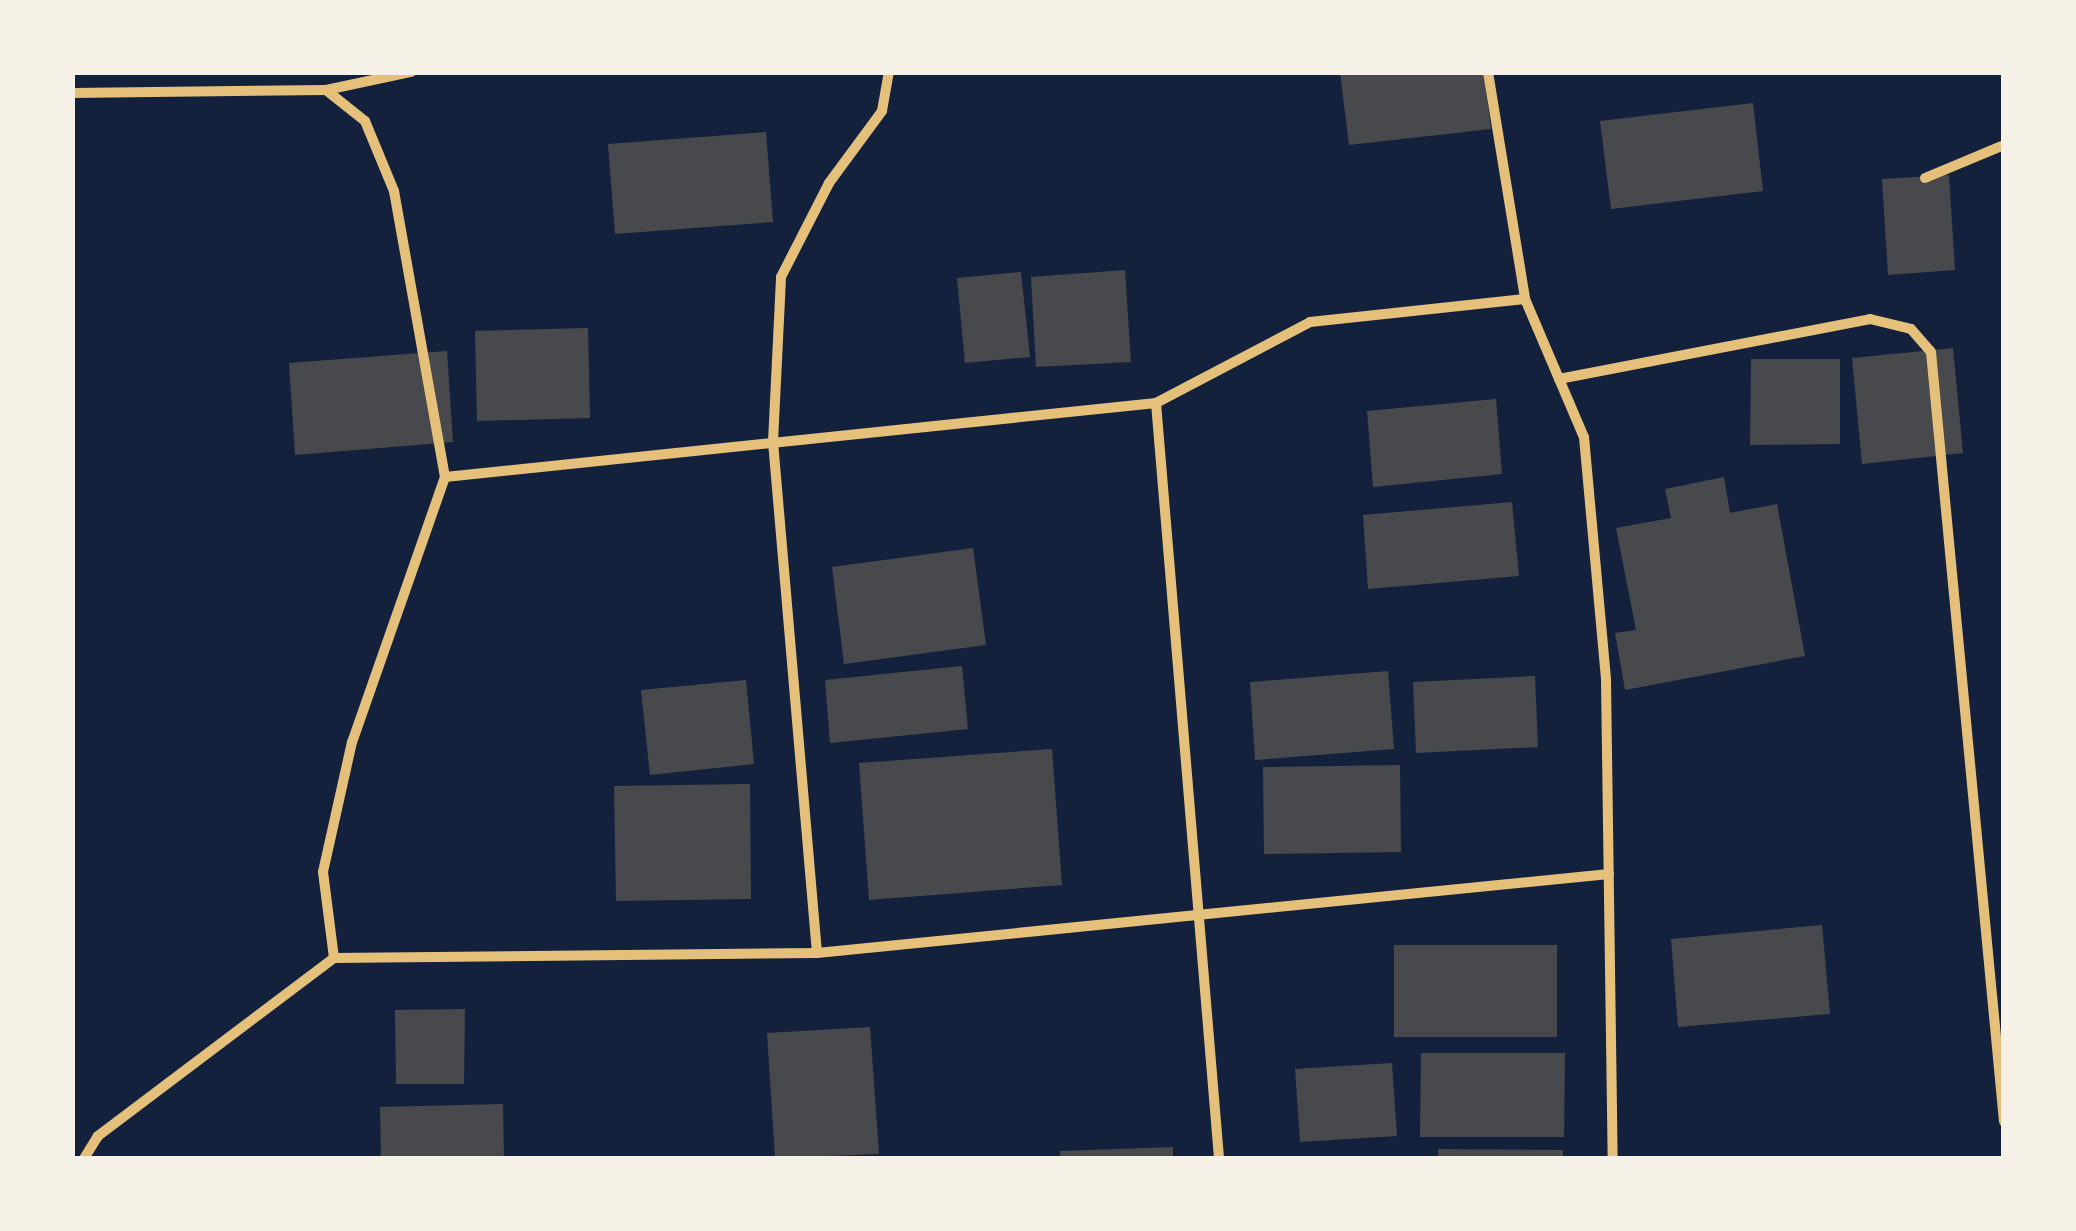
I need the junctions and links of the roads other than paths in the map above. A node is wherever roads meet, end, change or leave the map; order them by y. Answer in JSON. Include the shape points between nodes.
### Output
{"nodes":[{"id":1,"x":412,"y":72,"type":"edge"},
{"id":2,"x":888,"y":72,"type":"edge"},
{"id":3,"x":1488,"y":72,"type":"edge"},
{"id":4,"x":326,"y":90,"type":"junction"},
{"id":5,"x":72,"y":93,"type":"edge"},
{"id":6,"x":2004,"y":144,"type":"edge"},
{"id":7,"x":1924,"y":178,"type":"dead end"},
{"id":8,"x":1526,"y":300,"type":"junction"},
{"id":9,"x":1559,"y":379,"type":"junction"},
{"id":10,"x":1156,"y":403,"type":"junction"},
{"id":11,"x":773,"y":442,"type":"junction"},
{"id":12,"x":445,"y":478,"type":"junction"},
{"id":13,"x":1609,"y":874,"type":"junction"},
{"id":14,"x":1198,"y":919,"type":"junction"},
{"id":15,"x":817,"y":953,"type":"junction"},
{"id":16,"x":334,"y":958,"type":"junction"},
{"id":17,"x":2004,"y":1122,"type":"edge"},
{"id":18,"x":84,"y":1158,"type":"edge"},
{"id":19,"x":1219,"y":1158,"type":"edge"},
{"id":20,"x":1614,"y":1158,"type":"edge"}],
"edges":[{"from":1,"to":4,"type":"street"},
{"from":2,"to":11,"type":"street","via":[[882,112],[828,183],[781,277]]},
{"from":3,"to":8,"type":"street"},
{"from":4,"to":5,"type":"street"},
{"from":4,"to":12,"type":"street","via":[[365,121],[384,152],[433,374]]},
{"from":6,"to":7,"type":"street"},
{"from":8,"to":9,"type":"street"},
{"from":8,"to":10,"type":"street","via":[[1310,322]]},
{"from":9,"to":13,"type":"street","via":[[1584,436],[1606,681]]},
{"from":9,"to":17,"type":"street","via":[[1870,319],[1911,329],[1932,352]]},
{"from":10,"to":11,"type":"street"},
{"from":10,"to":14,"type":"street"},
{"from":11,"to":12,"type":"street"},
{"from":11,"to":15,"type":"street"},
{"from":12,"to":16,"type":"street","via":[[352,742],[323,872]]},
{"from":13,"to":14,"type":"street"},
{"from":13,"to":20,"type":"street"},
{"from":14,"to":15,"type":"street"},
{"from":14,"to":19,"type":"street"},
{"from":15,"to":16,"type":"street"},
{"from":16,"to":18,"type":"street","via":[[98,1136]]}]}
